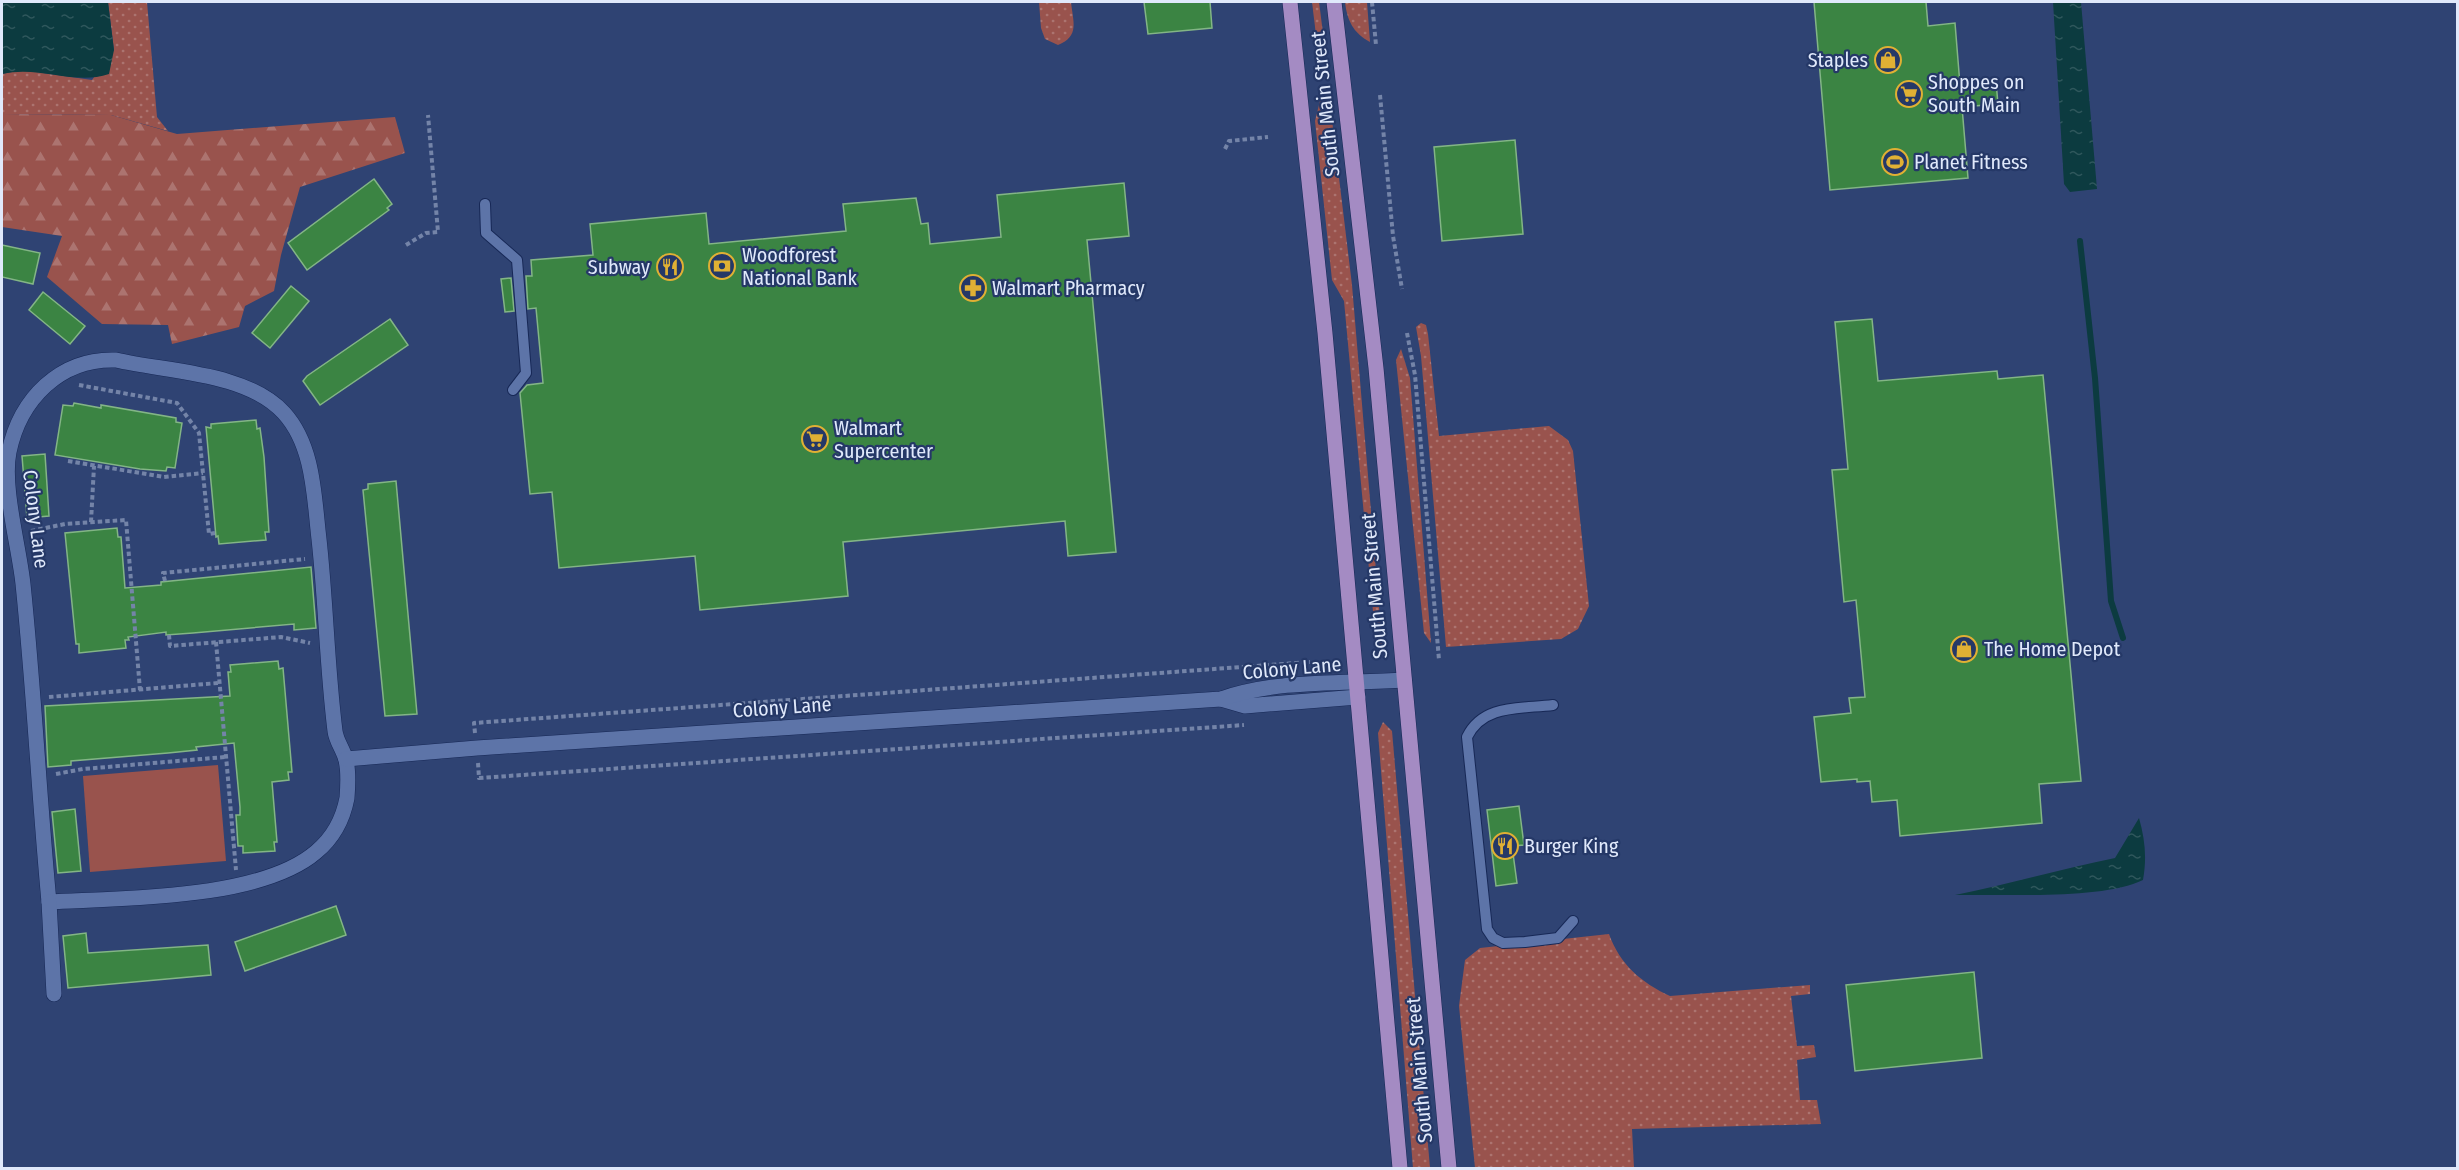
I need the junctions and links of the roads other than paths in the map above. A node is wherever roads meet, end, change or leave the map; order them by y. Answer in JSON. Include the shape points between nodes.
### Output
{"nodes":[{"id":1,"x":1290,"y":2,"type":"edge"},
{"id":2,"x":1334,"y":2,"type":"edge"},
{"id":3,"x":485,"y":204,"type":"dead end"},
{"id":4,"x":513,"y":390,"type":"dead end"},
{"id":5,"x":1404,"y":680,"type":"junction"},
{"id":6,"x":1358,"y":690,"type":"junction"},
{"id":7,"x":1553,"y":705,"type":"dead end"},
{"id":8,"x":346,"y":759,"type":"junction"},
{"id":9,"x":49,"y":902,"type":"junction"},
{"id":10,"x":1573,"y":921,"type":"dead end"},
{"id":11,"x":54,"y":994,"type":"dead end"},
{"id":12,"x":1400,"y":1168,"type":"edge"},
{"id":13,"x":1449,"y":1168,"type":"edge"}],
"edges":[{"from":1,"to":6,"type":"main road","name":"South Main Street"},
{"from":2,"to":5,"type":"main road","name":"South Main Street","via":[[1376,368]]},
{"from":3,"to":4,"type":"lane","via":[[486,233],[517,260],[526,373]]},
{"from":5,"to":6,"type":"street","name":"Colony Lane"},
{"from":5,"to":13,"type":"main road","name":"South Main Street"},
{"from":6,"to":8,"type":"street","name":"Colony Lane","via":[[1315,684],[1244,691],[1221,699]]},
{"from":6,"to":12,"type":"main road","name":"South Main Street"},
{"from":7,"to":10,"type":"lane","via":[[1487,713],[1473,724],[1467,737],[1468,748],[1486,929],[1492,938],[1503,943],[1525,942],[1558,938]]},
{"from":8,"to":9,"type":"street","name":"Colony Lane","via":[[344,812],[329,840],[291,868],[239,885],[109,900]]},
{"from":8,"to":9,"type":"street","name":"Colony Lane","via":[[335,734],[312,476],[304,445],[285,414],[256,391],[233,383],[116,360],[91,361],[61,373],[36,394],[13,436],[7,467],[33,698]]},
{"from":9,"to":11,"type":"street"}]}
